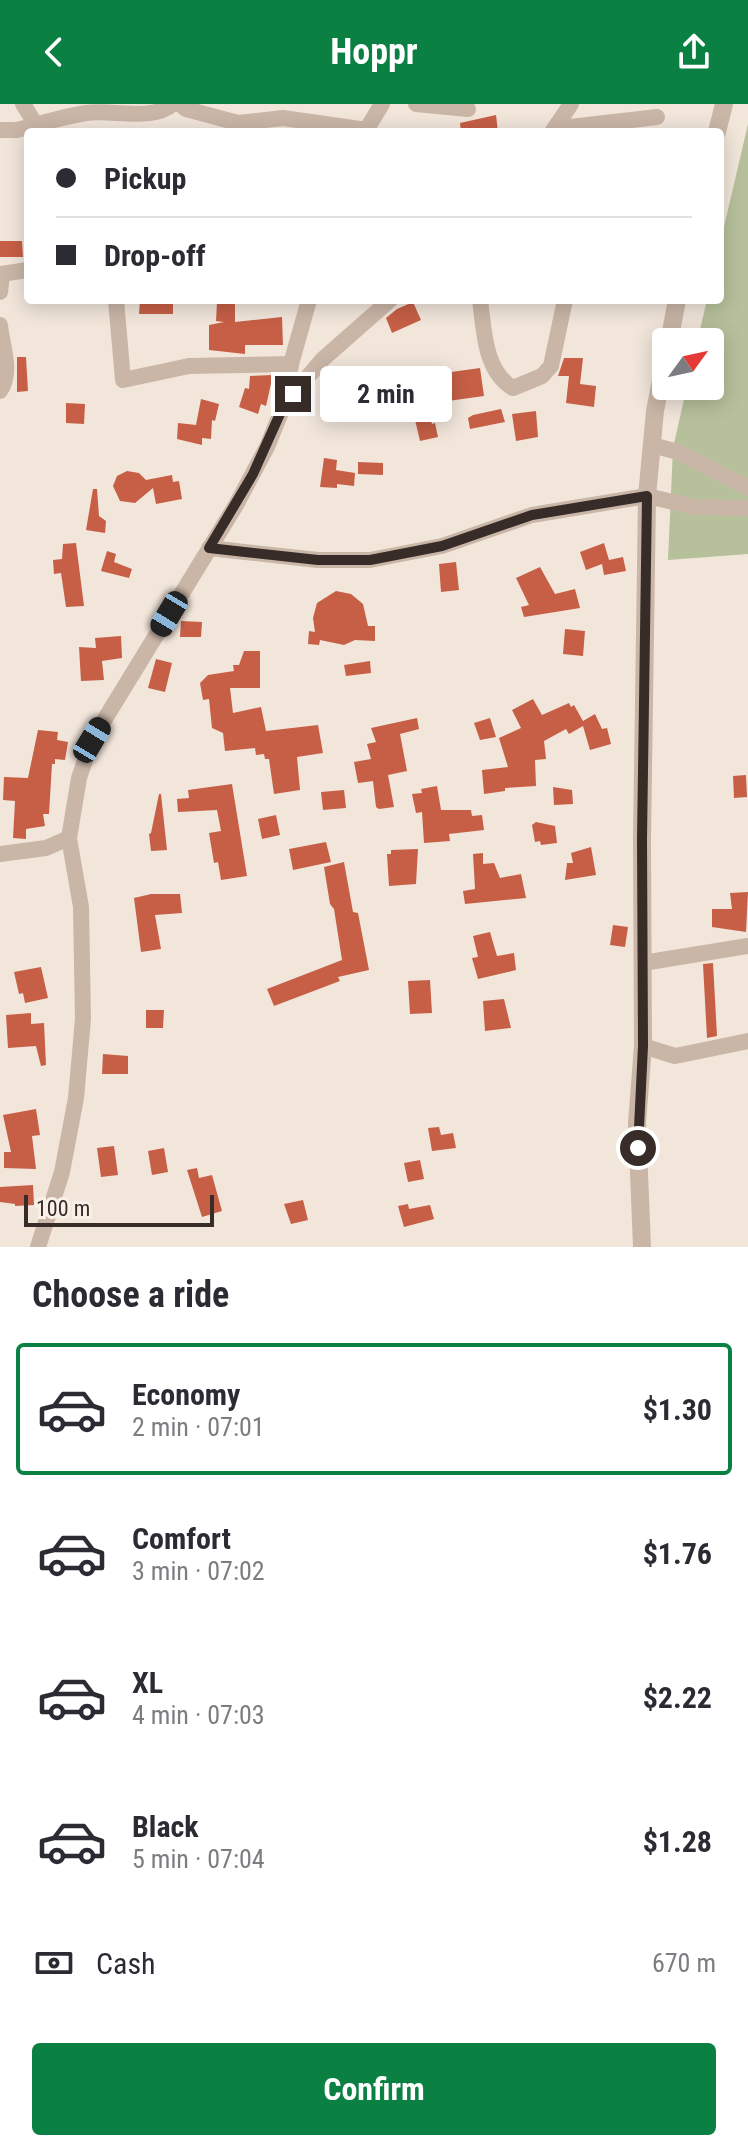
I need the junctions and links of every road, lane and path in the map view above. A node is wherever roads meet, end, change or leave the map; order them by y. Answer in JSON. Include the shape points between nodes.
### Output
{"nodes":[{"id":1,"x":23,"y":104,"type":"edge"},
{"id":2,"x":173,"y":104,"type":"edge"},
{"id":3,"x":180,"y":104,"type":"edge"},
{"id":4,"x":227,"y":104,"type":"edge"},
{"id":5,"x":382,"y":104,"type":"edge"},
{"id":6,"x":416,"y":104,"type":"edge"},
{"id":7,"x":571,"y":104,"type":"edge"},
{"id":8,"x":724,"y":104,"type":"edge"},
{"id":9,"x":468,"y":109,"type":"dead end"},
{"id":10,"x":657,"y":117,"type":"dead end"},
{"id":11,"x":238,"y":123,"type":"junction"},
{"id":12,"x":36,"y":125,"type":"junction"},
{"id":13,"x":24,"y":128,"type":"edge"},
{"id":14,"x":25,"y":128,"type":"edge"},
{"id":15,"x":347,"y":128,"type":"edge"},
{"id":16,"x":368,"y":128,"type":"edge"},
{"id":17,"x":555,"y":128,"type":"edge"},
{"id":18,"x":565,"y":128,"type":"edge"},
{"id":19,"x":718,"y":128,"type":"edge"},
{"id":20,"x":0,"y":130,"type":"edge"},
{"id":21,"x":24,"y":271,"type":"edge"},
{"id":22,"x":1,"y":274,"type":"edge"},
{"id":23,"x":0,"y":292,"type":"edge"},
{"id":24,"x":116,"y":304,"type":"edge"},
{"id":25,"x":308,"y":304,"type":"edge"},
{"id":26,"x":385,"y":304,"type":"edge"},
{"id":27,"x":481,"y":304,"type":"edge"},
{"id":28,"x":564,"y":304,"type":"edge"},
{"id":29,"x":676,"y":304,"type":"edge"},
{"id":30,"x":0,"y":325,"type":"edge"},
{"id":31,"x":672,"y":328,"type":"edge"},
{"id":32,"x":291,"y":364,"type":"junction"},
{"id":33,"x":0,"y":391,"type":"edge"},
{"id":34,"x":657,"y":400,"type":"edge"},
{"id":35,"x":284,"y":405,"type":"junction"},
{"id":36,"x":652,"y":445,"type":"junction"},
{"id":37,"x":748,"y":488,"type":"edge"},
{"id":38,"x":647,"y":496,"type":"junction"},
{"id":39,"x":748,"y":508,"type":"edge"},
{"id":40,"x":209,"y":548,"type":"junction"},
{"id":41,"x":69,"y":838,"type":"junction"},
{"id":42,"x":0,"y":854,"type":"edge"},
{"id":43,"x":748,"y":946,"type":"edge"},
{"id":44,"x":643,"y":963,"type":"junction"},
{"id":45,"x":748,"y":1041,"type":"edge"},
{"id":46,"x":643,"y":1046,"type":"junction"},
{"id":47,"x":38,"y":1247,"type":"edge"},
{"id":48,"x":642,"y":1247,"type":"edge"}],
"edges":[{"from":1,"to":12,"type":"street"},
{"from":2,"to":12,"type":"street"},
{"from":3,"to":11,"type":"street"},
{"from":4,"to":11,"type":"street","via":[[230,118]]},
{"from":5,"to":16,"type":"street"},
{"from":6,"to":9,"type":"street"},
{"from":7,"to":17,"type":"street"},
{"from":8,"to":19,"type":"street"},
{"from":10,"to":18,"type":"street"},
{"from":11,"to":15,"type":"street","via":[[283,118]]},
{"from":12,"to":14,"type":"street"},
{"from":13,"to":20,"type":"street"},
{"from":21,"to":22,"type":"street"},
{"from":22,"to":23,"type":"street"},
{"from":24,"to":32,"type":"street","via":[[123,380],[189,366]]},
{"from":25,"to":32,"type":"street"},
{"from":26,"to":35,"type":"street","via":[[340,342]]},
{"from":27,"to":28,"type":"street","via":[[488,356],[513,388],[542,376],[551,366]]},
{"from":29,"to":31,"type":"street"},
{"from":30,"to":33,"type":"street","via":[[6,369]]},
{"from":32,"to":35,"type":"street"},
{"from":34,"to":36,"type":"street"},
{"from":35,"to":40,"type":"street","via":[[253,474]]},
{"from":36,"to":37,"type":"street","via":[[678,452]]},
{"from":36,"to":38,"type":"street"},
{"from":38,"to":39,"type":"street","via":[[695,507]]},
{"from":38,"to":40,"type":"street","via":[[532,515],[442,546],[370,560]]},
{"from":38,"to":44,"type":"street"},
{"from":40,"to":41,"type":"street","via":[[92,740]]},
{"from":41,"to":42,"type":"street","via":[[46,848]]},
{"from":41,"to":47,"type":"street","via":[[81,907],[83,1019],[62,1172]]},
{"from":43,"to":44,"type":"street"},
{"from":44,"to":46,"type":"street"},
{"from":45,"to":46,"type":"street","via":[[675,1056]]},
{"from":46,"to":48,"type":"street","via":[[637,1123]]}]}
